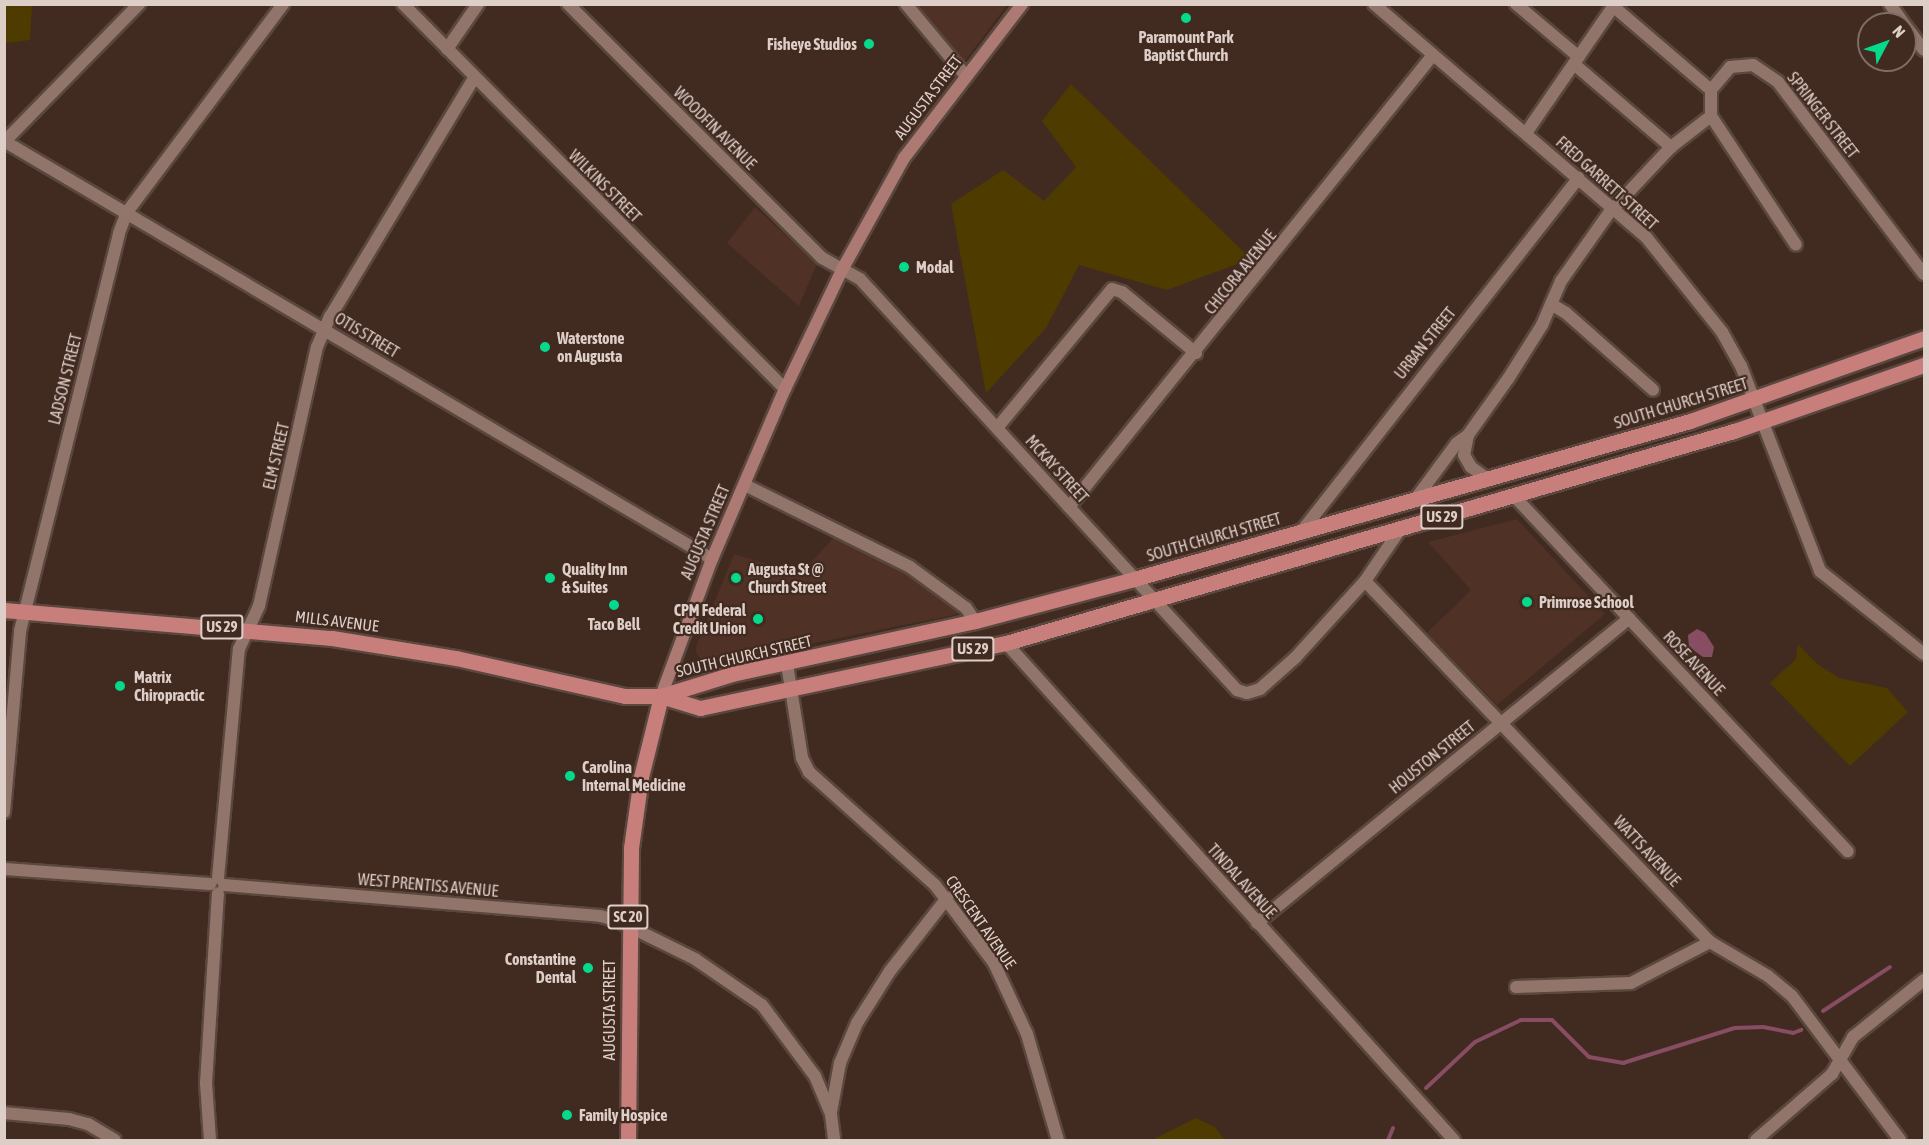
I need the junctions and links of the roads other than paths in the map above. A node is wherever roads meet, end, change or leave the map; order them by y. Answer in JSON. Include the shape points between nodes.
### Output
{"nodes":[{"id":1,"x":139,"y":4,"type":"edge"},
{"id":2,"x":283,"y":4,"type":"edge"},
{"id":3,"x":403,"y":4,"type":"edge"},
{"id":4,"x":478,"y":4,"type":"edge"},
{"id":5,"x":568,"y":4,"type":"edge"},
{"id":6,"x":906,"y":4,"type":"edge"},
{"id":7,"x":1022,"y":4,"type":"edge"},
{"id":8,"x":1374,"y":4,"type":"edge"},
{"id":9,"x":1516,"y":4,"type":"edge"},
{"id":10,"x":1615,"y":6,"type":"edge"},
{"id":11,"x":447,"y":49,"type":"junction"},
{"id":12,"x":1434,"y":55,"type":"junction"},
{"id":13,"x":1576,"y":61,"type":"junction"},
{"id":14,"x":966,"y":76,"type":"junction"},
{"id":15,"x":474,"y":78,"type":"junction"},
{"id":16,"x":1711,"y":90,"type":"junction"},
{"id":17,"x":1711,"y":116,"type":"junction"},
{"id":18,"x":1527,"y":133,"type":"junction"},
{"id":19,"x":5,"y":141,"type":"edge"},
{"id":20,"x":1671,"y":147,"type":"junction"},
{"id":21,"x":1579,"y":178,"type":"junction"},
{"id":22,"x":1614,"y":207,"type":"junction"},
{"id":23,"x":127,"y":212,"type":"junction"},
{"id":24,"x":1796,"y":245,"type":"dead end"},
{"id":25,"x":843,"y":268,"type":"junction"},
{"id":26,"x":1924,"y":274,"type":"edge"},
{"id":27,"x":1551,"y":304,"type":"junction"},
{"id":28,"x":324,"y":328,"type":"junction"},
{"id":29,"x":1924,"y":338,"type":"edge"},
{"id":30,"x":1196,"y":353,"type":"junction"},
{"id":31,"x":1924,"y":365,"type":"edge"},
{"id":32,"x":785,"y":389,"type":"junction"},
{"id":33,"x":1653,"y":390,"type":"dead end"},
{"id":34,"x":1753,"y":400,"type":"junction"},
{"id":35,"x":1761,"y":423,"type":"junction"},
{"id":36,"x":997,"y":428,"type":"junction"},
{"id":37,"x":1468,"y":435,"type":"junction"},
{"id":38,"x":1486,"y":478,"type":"junction"},
{"id":39,"x":745,"y":485,"type":"junction"},
{"id":40,"x":1417,"y":497,"type":"junction"},
{"id":41,"x":1515,"y":497,"type":"junction"},
{"id":42,"x":1069,"y":507,"type":"junction"},
{"id":43,"x":1401,"y":528,"type":"junction"},
{"id":44,"x":1301,"y":531,"type":"junction"},
{"id":45,"x":712,"y":559,"type":"junction"},
{"id":46,"x":1134,"y":579,"type":"junction"},
{"id":47,"x":1365,"y":581,"type":"junction"},
{"id":48,"x":1154,"y":601,"type":"junction"},
{"id":49,"x":4,"y":610,"type":"edge"},
{"id":50,"x":25,"y":612,"type":"junction"},
{"id":51,"x":1629,"y":618,"type":"junction"},
{"id":52,"x":975,"y":621,"type":"junction"},
{"id":53,"x":248,"y":629,"type":"junction"},
{"id":54,"x":1006,"y":643,"type":"junction"},
{"id":55,"x":1924,"y":654,"type":"edge"},
{"id":56,"x":787,"y":664,"type":"junction"},
{"id":57,"x":791,"y":692,"type":"junction"},
{"id":58,"x":661,"y":696,"type":"junction"},
{"id":59,"x":1502,"y":722,"type":"junction"},
{"id":60,"x":4,"y":812,"type":"edge"},
{"id":61,"x":1848,"y":851,"type":"dead end"},
{"id":62,"x":4,"y":869,"type":"edge"},
{"id":63,"x":217,"y":885,"type":"junction"},
{"id":64,"x":947,"y":898,"type":"junction"},
{"id":65,"x":1257,"y":922,"type":"junction"},
{"id":66,"x":627,"y":926,"type":"junction"},
{"id":67,"x":1710,"y":942,"type":"junction"},
{"id":68,"x":1924,"y":980,"type":"edge"},
{"id":69,"x":1516,"y":987,"type":"dead end"},
{"id":70,"x":1839,"y":1059,"type":"junction"},
{"id":71,"x":4,"y":1113,"type":"edge"},
{"id":72,"x":831,"y":1114,"type":"junction"},
{"id":73,"x":115,"y":1140,"type":"edge"},
{"id":74,"x":210,"y":1140,"type":"edge"},
{"id":75,"x":628,"y":1140,"type":"edge"},
{"id":76,"x":834,"y":1140,"type":"edge"},
{"id":77,"x":1058,"y":1140,"type":"edge"},
{"id":78,"x":1454,"y":1140,"type":"edge"},
{"id":79,"x":1756,"y":1140,"type":"edge"},
{"id":80,"x":1900,"y":1140,"type":"edge"}],
"edges":[{"from":1,"to":19,"type":"street"},
{"from":2,"to":23,"type":"street","name":"LADSON STREET"},
{"from":3,"to":11,"type":"street","name":"WILKINS STREET"},
{"from":4,"to":11,"type":"street"},
{"from":5,"to":25,"type":"street","name":"WOODFIN AVENUE","via":[[822,258]]},
{"from":6,"to":14,"type":"street"},
{"from":7,"to":14,"type":"main road","name":"AUGUSTA STREET","number":"SC 20"},
{"from":8,"to":12,"type":"street","name":"FRED GARRETT STREET"},
{"from":9,"to":13,"type":"street"},
{"from":10,"to":13,"type":"street"},
{"from":10,"to":16,"type":"street"},
{"from":11,"to":15,"type":"street","name":"WILKINS STREET"},
{"from":12,"to":18,"type":"street","name":"FRED GARRETT STREET"},
{"from":12,"to":30,"type":"street","name":"CHICORA AVENUE"},
{"from":13,"to":18,"type":"street"},
{"from":13,"to":20,"type":"street"},
{"from":14,"to":25,"type":"main road","name":"AUGUSTA STREET","number":"SC 20","via":[[904,158]]},
{"from":15,"to":28,"type":"street","name":"ELM STREET"},
{"from":15,"to":32,"type":"street","name":"WILKINS STREET"},
{"from":16,"to":17,"type":"street"},
{"from":16,"to":26,"type":"street","name":"SPRINGER STREET","via":[[1730,67],[1741,64],[1768,72]]},
{"from":17,"to":20,"type":"street"},
{"from":17,"to":24,"type":"street"},
{"from":18,"to":21,"type":"street","name":"FRED GARRETT STREET"},
{"from":19,"to":23,"type":"street","name":"OTIS STREET"},
{"from":20,"to":22,"type":"street"},
{"from":21,"to":22,"type":"street","name":"FRED GARRETT STREET"},
{"from":21,"to":44,"type":"street","name":"URBAN STREET"},
{"from":22,"to":27,"type":"street","via":[[1561,281]]},
{"from":22,"to":34,"type":"street","name":"FRED GARRETT STREET","via":[[1646,237],[1722,332],[1741,366]]},
{"from":23,"to":28,"type":"street","name":"OTIS STREET"},
{"from":23,"to":50,"type":"street","name":"LADSON STREET","via":[[92,336]]},
{"from":25,"to":32,"type":"main road","name":"AUGUSTA STREET","number":"SC 20"},
{"from":25,"to":36,"type":"street","name":"MCKAY STREET","via":[[860,279]]},
{"from":27,"to":33,"type":"street"},
{"from":27,"to":37,"type":"street","via":[[1508,379]]},
{"from":28,"to":45,"type":"street","name":"OTIS STREET"},
{"from":28,"to":53,"type":"street","name":"ELM STREET","via":[[259,606]]},
{"from":29,"to":34,"type":"main road","name":"SOUTH CHURCH STREET","number":"US 29"},
{"from":30,"to":36,"type":"street","via":[[1122,292],[1112,289]]},
{"from":30,"to":42,"type":"street","name":"CHICORA AVENUE"},
{"from":31,"to":35,"type":"main road","name":"SOUTH CHURCH STREET","number":"US 29"},
{"from":32,"to":39,"type":"main road","name":"AUGUSTA STREET","number":"SC 20"},
{"from":34,"to":35,"type":"street","name":"FRED GARRETT STREET"},
{"from":34,"to":38,"type":"main road","name":"SOUTH CHURCH STREET","number":"US 29"},
{"from":35,"to":41,"type":"main road","name":"SOUTH CHURCH STREET","number":"US 29"},
{"from":35,"to":55,"type":"street","name":"FRED GARRETT STREET","via":[[1820,571]]},
{"from":36,"to":42,"type":"street","name":"MCKAY STREET"},
{"from":37,"to":38,"type":"street","via":[[1464,455],[1471,467]]},
{"from":37,"to":40,"type":"street","via":[[1456,443]]},
{"from":38,"to":40,"type":"main road","name":"SOUTH CHURCH STREET","number":"US 29"},
{"from":39,"to":45,"type":"main road","name":"AUGUSTA STREET","number":"SC 20"},
{"from":39,"to":52,"type":"street","via":[[910,567],[966,608]]},
{"from":40,"to":44,"type":"main road","name":"SOUTH CHURCH STREET","number":"US 29"},
{"from":41,"to":43,"type":"main road","name":"SOUTH CHURCH STREET","number":"US 29"},
{"from":41,"to":51,"type":"street","name":"ROSE AVENUE"},
{"from":42,"to":46,"type":"street","name":"MCKAY STREET"},
{"from":43,"to":47,"type":"street"},
{"from":43,"to":48,"type":"main road","name":"SOUTH CHURCH STREET","number":"US 29"},
{"from":44,"to":46,"type":"main road","name":"SOUTH CHURCH STREET","number":"US 29"},
{"from":45,"to":58,"type":"main road","name":"AUGUSTA STREET","number":"SC 20"},
{"from":46,"to":48,"type":"street","name":"MCKAY STREET"},
{"from":46,"to":52,"type":"main road","name":"SOUTH CHURCH STREET","number":"US 29"},
{"from":47,"to":48,"type":"street","name":"MCKAY STREET","via":[[1295,658],[1260,689],[1246,692],[1230,684]]},
{"from":47,"to":59,"type":"street","name":"WATTS AVENUE"},
{"from":48,"to":54,"type":"main road","name":"SOUTH CHURCH STREET","number":"US 29"},
{"from":49,"to":50,"type":"main road","name":"MILLS AVENUE","number":"US 29"},
{"from":50,"to":53,"type":"main road","name":"MILLS AVENUE","number":"US 29"},
{"from":50,"to":60,"type":"street","name":"LADSON STREET"},
{"from":51,"to":59,"type":"street","name":"HOUSTON STREET"},
{"from":51,"to":61,"type":"street","name":"ROSE AVENUE"},
{"from":52,"to":56,"type":"main road","name":"SOUTH CHURCH STREET","number":"US 29"},
{"from":53,"to":58,"type":"main road","name":"MILLS AVENUE","number":"US 29","via":[[402,648],[625,696]]},
{"from":53,"to":63,"type":"street","name":"ELM STREET","via":[[239,649]]},
{"from":54,"to":57,"type":"main road","name":"SOUTH CHURCH STREET","number":"US 29"},
{"from":54,"to":65,"type":"street","name":"TINDAL AVENUE"},
{"from":56,"to":57,"type":"street","name":"CRESCENT AVENUE"},
{"from":56,"to":58,"type":"main road","name":"SOUTH CHURCH STREET","number":"US 29","via":[[711,679]]},
{"from":57,"to":58,"type":"main road","name":"SOUTH CHURCH STREET","number":"US 29","via":[[700,708]]},
{"from":57,"to":64,"type":"street","name":"CRESCENT AVENUE","via":[[802,758],[809,772],[906,855]]},
{"from":58,"to":66,"type":"main road","name":"AUGUSTA STREET","number":"SC 20","via":[[633,822]]},
{"from":59,"to":65,"type":"street","name":"HOUSTON STREET"},
{"from":59,"to":67,"type":"street","name":"WATTS AVENUE"},
{"from":62,"to":63,"type":"street","name":"WEST PRENTISS AVENUE"},
{"from":63,"to":66,"type":"street","name":"WEST PRENTISS AVENUE","via":[[600,916]]},
{"from":63,"to":74,"type":"street","name":"ELM STREET","via":[[206,1083]]},
{"from":64,"to":72,"type":"street","via":[[890,971],[857,1023],[840,1063]]},
{"from":64,"to":77,"type":"street","name":"CRESCENT AVENUE","via":[[1012,997]]},
{"from":65,"to":78,"type":"street","name":"TINDAL AVENUE"},
{"from":66,"to":72,"type":"street","name":"WEST PRENTISS AVENUE","via":[[695,959],[762,1005],[808,1062]]},
{"from":66,"to":75,"type":"main road","name":"AUGUSTA STREET","number":"SC 20"},
{"from":67,"to":69,"type":"street","via":[[1631,983]]},
{"from":67,"to":70,"type":"street","name":"WATTS AVENUE","via":[[1781,985]]},
{"from":68,"to":70,"type":"street","via":[[1853,1037]]},
{"from":70,"to":79,"type":"street","via":[[1832,1074]]},
{"from":70,"to":80,"type":"street","name":"WATTS AVENUE"},
{"from":71,"to":73,"type":"street","via":[[69,1119],[88,1124]]},
{"from":72,"to":76,"type":"street"}]}
